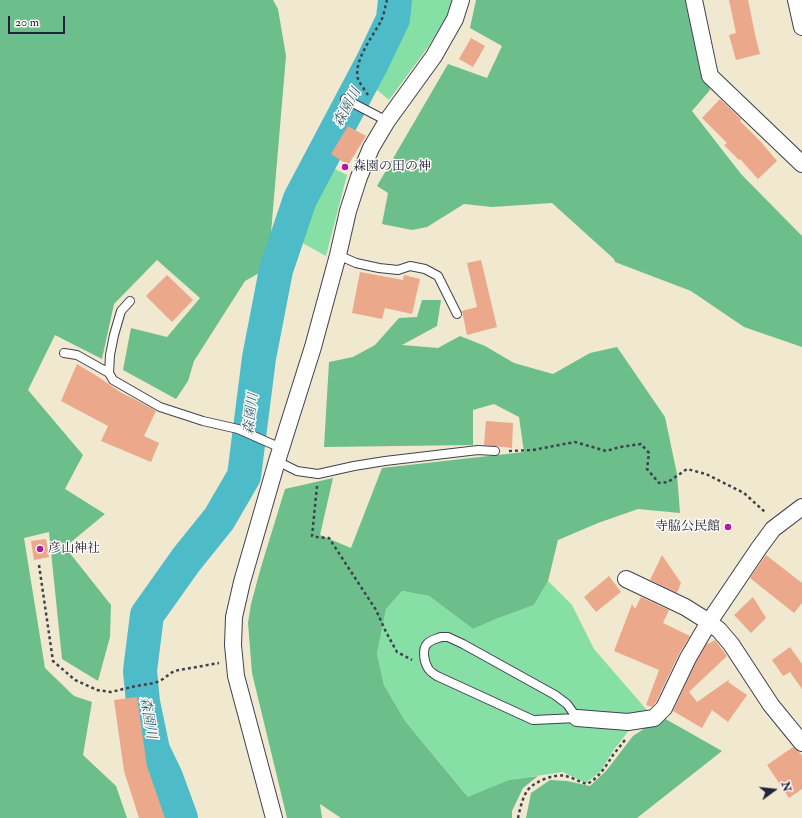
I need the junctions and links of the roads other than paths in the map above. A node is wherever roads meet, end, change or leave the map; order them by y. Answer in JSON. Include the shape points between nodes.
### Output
{"nodes":[{"id":1,"x":461,"y":0,"type":"edge"},
{"id":2,"x":694,"y":0,"type":"edge"},
{"id":3,"x":796,"y":0,"type":"edge"},
{"id":4,"x":802,"y":27,"type":"edge"},
{"id":5,"x":345,"y":99,"type":"dead end"},
{"id":6,"x":387,"y":121,"type":"junction"},
{"id":7,"x":802,"y":164,"type":"edge"},
{"id":8,"x":338,"y":255,"type":"junction"},
{"id":9,"x":130,"y":301,"type":"dead end"},
{"id":10,"x":457,"y":314,"type":"dead end"},
{"id":11,"x":64,"y":353,"type":"dead end"},
{"id":12,"x":109,"y":373,"type":"junction"},
{"id":13,"x":495,"y":451,"type":"road end"},
{"id":14,"x":279,"y":455,"type":"junction"},
{"id":15,"x":802,"y":507,"type":"edge"},
{"id":16,"x":626,"y":579,"type":"dead end"},
{"id":17,"x":709,"y":622,"type":"junction"},
{"id":18,"x":577,"y":718,"type":"junction"},
{"id":19,"x":802,"y":743,"type":"edge"},
{"id":20,"x":274,"y":818,"type":"edge"}],
"edges":[{"from":1,"to":6,"type":"street","via":[[455,19],[434,56]]},
{"from":2,"to":7,"type":"street","via":[[710,76]]},
{"from":3,"to":4,"type":"street"},
{"from":5,"to":6,"type":"lane"},
{"from":6,"to":8,"type":"street","via":[[371,148],[359,177]]},
{"from":8,"to":10,"type":"lane","via":[[356,263],[379,268],[398,270],[410,266],[425,269],[438,276]]},
{"from":8,"to":14,"type":"street","via":[[313,347]]},
{"from":9,"to":12,"type":"lane","via":[[121,311],[114,335]]},
{"from":11,"to":12,"type":"lane","via":[[77,355]]},
{"from":12,"to":14,"type":"lane","via":[[113,380],[160,407],[238,429],[255,436]]},
{"from":13,"to":14,"type":"lane","via":[[478,450],[385,461],[318,474],[297,471]]},
{"from":14,"to":20,"type":"street","via":[[242,582],[234,617],[233,645],[236,676]]},
{"from":15,"to":17,"type":"street","via":[[773,529]]},
{"from":16,"to":17,"type":"street","via":[[685,607]]},
{"from":17,"to":18,"type":"street","via":[[664,708],[654,718],[628,722]]},
{"from":17,"to":19,"type":"street","via":[[720,630],[731,644],[772,705]]},
{"from":18,"to":18,"type":"lane","via":[[533,720],[514,712],[437,676],[428,669],[424,648],[433,640],[448,637],[555,695],[567,704]]}]}
